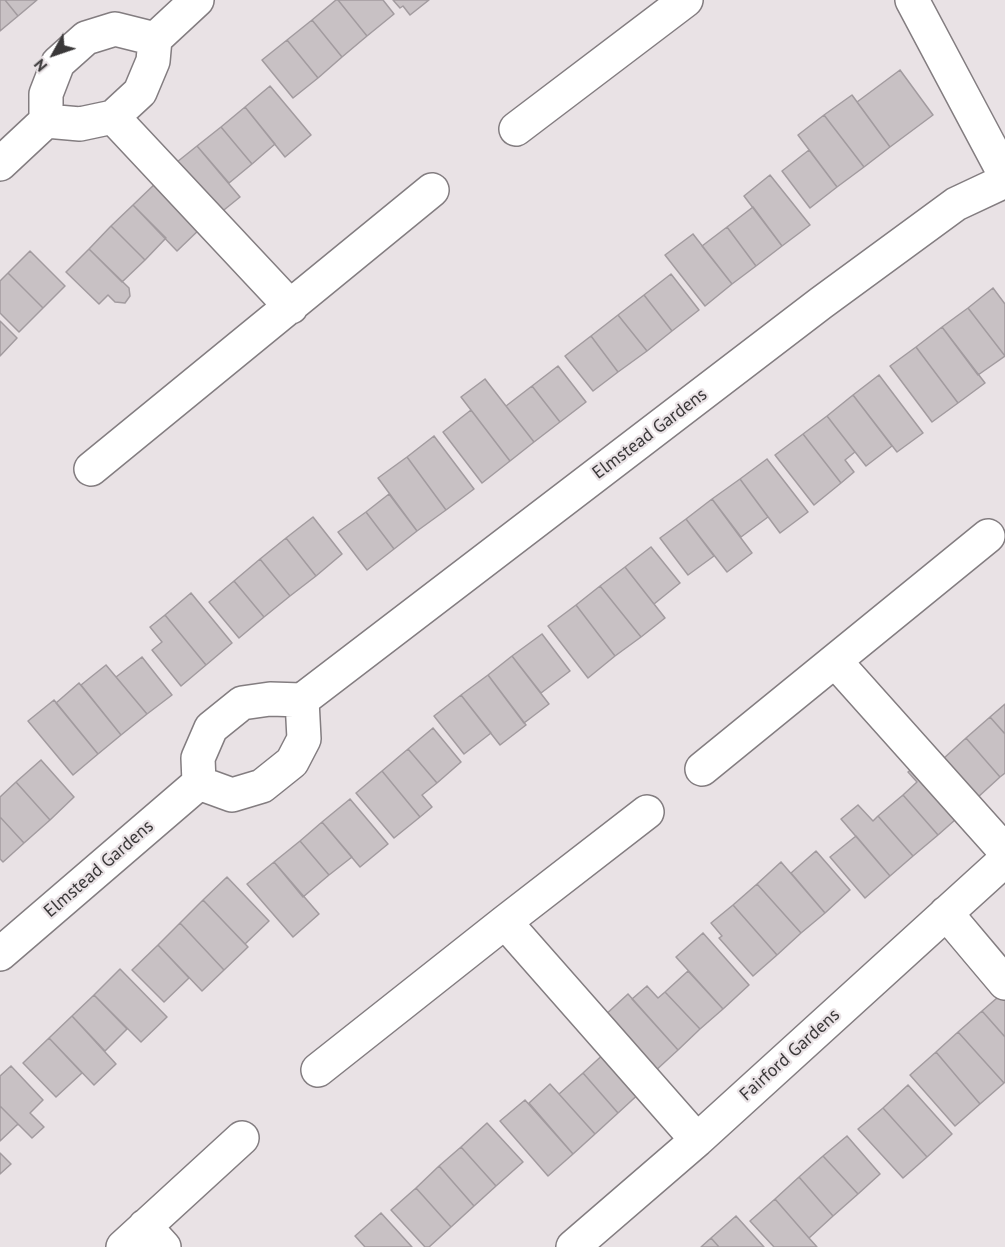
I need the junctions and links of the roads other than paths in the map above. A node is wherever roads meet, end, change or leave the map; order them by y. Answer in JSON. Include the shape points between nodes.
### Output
{"nodes":[{"id":1,"x":197,"y":0,"type":"edge"},
{"id":2,"x":686,"y":0,"type":"edge"},
{"id":3,"x":912,"y":0,"type":"edge"},
{"id":4,"x":155,"y":39,"type":"junction"},
{"id":5,"x":113,"y":117,"type":"junction"},
{"id":6,"x":46,"y":121,"type":"junction"},
{"id":7,"x":516,"y":129,"type":"dead end"},
{"id":8,"x":0,"y":164,"type":"edge"},
{"id":9,"x":1005,"y":175,"type":"edge"},
{"id":10,"x":1005,"y":181,"type":"edge"},
{"id":11,"x":432,"y":190,"type":"dead end"},
{"id":12,"x":291,"y":307,"type":"junction"},
{"id":13,"x":91,"y":469,"type":"dead end"},
{"id":14,"x":988,"y":536,"type":"dead end"},
{"id":15,"x":835,"y":661,"type":"junction"},
{"id":16,"x":302,"y":700,"type":"junction"},
{"id":17,"x":702,"y":769,"type":"dead end"},
{"id":18,"x":199,"y":783,"type":"junction"},
{"id":19,"x":646,"y":812,"type":"dead end"},
{"id":20,"x":1005,"y":851,"type":"edge"},
{"id":21,"x":1005,"y":860,"type":"edge"},
{"id":22,"x":946,"y":913,"type":"junction"},
{"id":23,"x":505,"y":922,"type":"junction"},
{"id":24,"x":0,"y":954,"type":"edge"},
{"id":25,"x":1005,"y":983,"type":"edge"},
{"id":26,"x":318,"y":1070,"type":"dead end"},
{"id":27,"x":242,"y":1138,"type":"dead end"},
{"id":28,"x":697,"y":1140,"type":"junction"},
{"id":29,"x":144,"y":1240,"type":"edge"},
{"id":30,"x":573,"y":1247,"type":"edge"}],
"edges":[{"from":1,"to":4,"type":"street"},
{"from":2,"to":7,"type":"street"},
{"from":3,"to":9,"type":"street"},
{"from":4,"to":5,"type":"street","via":[[153,61],[140,92]]},
{"from":4,"to":6,"type":"street","via":[[115,29],[86,38],[58,63],[46,94]]},
{"from":5,"to":6,"type":"street","via":[[80,124]]},
{"from":5,"to":12,"type":"street"},
{"from":6,"to":8,"type":"street"},
{"from":10,"to":16,"type":"street","name":"Elmstead Gardens","via":[[956,204],[821,303]]},
{"from":11,"to":12,"type":"street"},
{"from":12,"to":13,"type":"street"},
{"from":14,"to":15,"type":"street"},
{"from":15,"to":17,"type":"street"},
{"from":15,"to":20,"type":"street"},
{"from":16,"to":18,"type":"street","via":[[242,703],[211,728],[198,758]]},
{"from":16,"to":18,"type":"street","via":[[304,739],[292,762],[262,786],[232,795]]},
{"from":18,"to":24,"type":"street","name":"Elmstead Gardens"},
{"from":19,"to":23,"type":"street"},
{"from":21,"to":22,"type":"street","name":"Fairford Gardens"},
{"from":22,"to":25,"type":"street"},
{"from":22,"to":28,"type":"street","name":"Fairford Gardens"},
{"from":23,"to":26,"type":"street"},
{"from":23,"to":28,"type":"street"},
{"from":27,"to":29,"type":"street"},
{"from":28,"to":30,"type":"street","name":"Fairford Gardens"}]}
